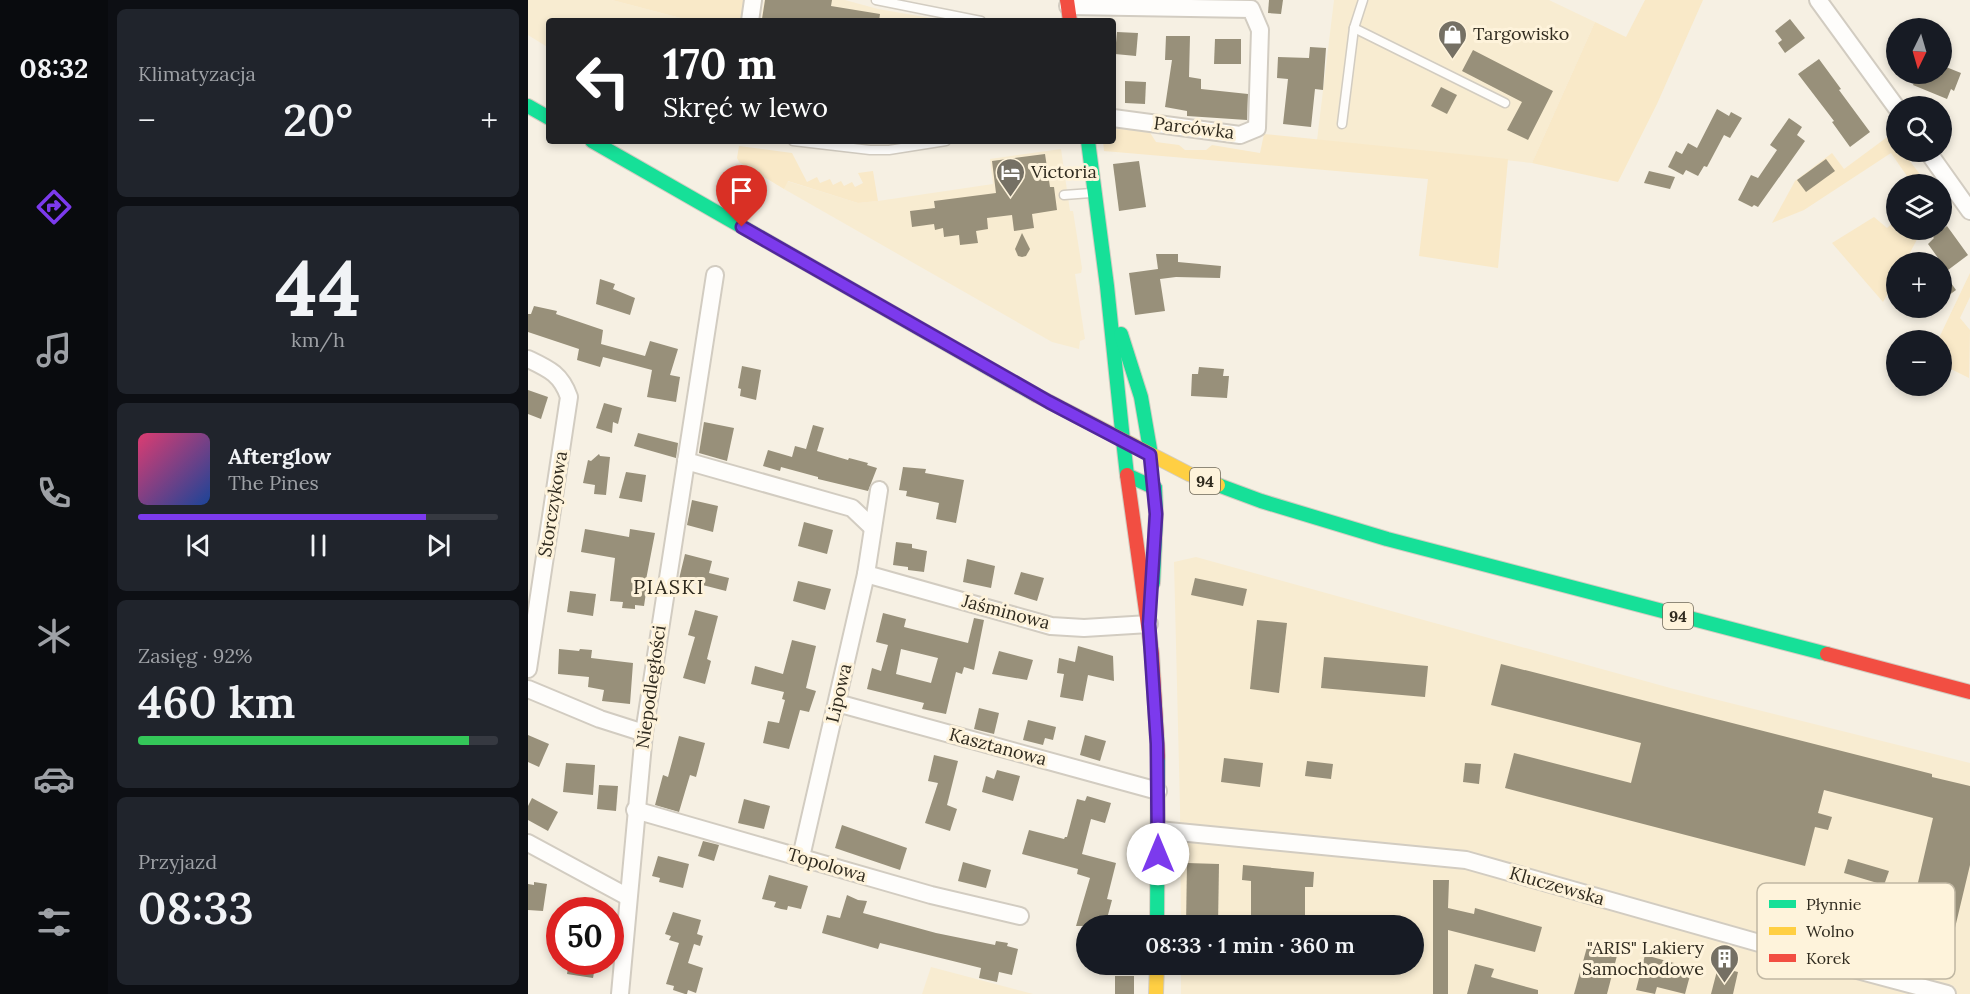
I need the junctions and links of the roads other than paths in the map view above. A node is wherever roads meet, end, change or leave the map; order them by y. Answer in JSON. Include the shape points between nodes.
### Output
{"nodes":[{"id":1,"x":753,"y":0,"type":"edge"},
{"id":2,"x":876,"y":0,"type":"edge"},
{"id":3,"x":1363,"y":0,"type":"edge"},
{"id":4,"x":1818,"y":0,"type":"edge"},
{"id":5,"x":1068,"y":9,"type":"edge"},
{"id":6,"x":750,"y":18,"type":"edge"},
{"id":7,"x":966,"y":18,"type":"edge"},
{"id":8,"x":1354,"y":28,"type":"junction"},
{"id":9,"x":1888,"y":96,"type":"edge"},
{"id":10,"x":1505,"y":103,"type":"dead end"},
{"id":11,"x":528,"y":106,"type":"edge"},
{"id":12,"x":546,"y":115,"type":"edge"},
{"id":13,"x":1116,"y":118,"type":"edge"},
{"id":14,"x":1342,"y":124,"type":"dead end"},
{"id":15,"x":597,"y":144,"type":"edge"},
{"id":16,"x":819,"y":144,"type":"edge"},
{"id":17,"x":927,"y":144,"type":"edge"},
{"id":18,"x":1088,"y":144,"type":"edge"},
{"id":19,"x":1935,"y":162,"type":"edge"},
{"id":20,"x":1095,"y":192,"type":"junction"},
{"id":21,"x":1064,"y":195,"type":"dead end"},
{"id":22,"x":1970,"y":212,"type":"edge"},
{"id":23,"x":715,"y":275,"type":"dead end"},
{"id":24,"x":1107,"y":286,"type":"junction"},
{"id":25,"x":528,"y":359,"type":"edge"},
{"id":26,"x":1123,"y":440,"type":"junction"},
{"id":27,"x":1150,"y":455,"type":"junction"},
{"id":28,"x":686,"y":461,"type":"junction"},
{"id":29,"x":1127,"y":476,"type":"junction"},
{"id":30,"x":1155,"y":488,"type":"junction"},
{"id":31,"x":879,"y":490,"type":"dead end"},
{"id":32,"x":873,"y":528,"type":"junction"},
{"id":33,"x":866,"y":574,"type":"junction"},
{"id":34,"x":1149,"y":624,"type":"junction"},
{"id":35,"x":528,"y":669,"type":"edge"},
{"id":36,"x":528,"y":688,"type":"edge"},
{"id":37,"x":1970,"y":692,"type":"edge"},
{"id":38,"x":837,"y":703,"type":"junction"},
{"id":39,"x":644,"y":733,"type":"junction"},
{"id":40,"x":1158,"y":791,"type":"junction"},
{"id":41,"x":635,"y":810,"type":"junction"},
{"id":42,"x":1158,"y":830,"type":"junction"},
{"id":43,"x":528,"y":843,"type":"edge"},
{"id":44,"x":801,"y":857,"type":"junction"},
{"id":45,"x":628,"y":897,"type":"junction"},
{"id":46,"x":1157,"y":915,"type":"edge"},
{"id":47,"x":1020,"y":916,"type":"dead end"},
{"id":48,"x":1757,"y":942,"type":"edge"},
{"id":49,"x":1157,"y":975,"type":"edge"},
{"id":50,"x":1891,"y":979,"type":"edge"},
{"id":51,"x":623,"y":992,"type":"edge"},
{"id":52,"x":1156,"y":994,"type":"edge"},
{"id":53,"x":1947,"y":994,"type":"edge"}],
"edges":[{"from":1,"to":6,"type":"street"},
{"from":2,"to":7,"type":"lane"},
{"from":3,"to":8,"type":"lane"},
{"from":4,"to":9,"type":"street"},
{"from":5,"to":13,"type":"street","name":"Parcówka","via":[[1251,9],[1260,30],[1257,128],[1240,135]]},
{"from":8,"to":10,"type":"lane"},
{"from":8,"to":14,"type":"lane"},
{"from":11,"to":12,"type":"main road"},
{"from":15,"to":26,"type":"main road","number":"94","via":[[1049,402]]},
{"from":16,"to":17,"type":"lane","via":[[889,150]]},
{"from":18,"to":20,"type":"main road"},
{"from":19,"to":22,"type":"street"},
{"from":20,"to":21,"type":"lane"},
{"from":20,"to":24,"type":"main road"},
{"from":23,"to":28,"type":"street","name":"Niepodległości"},
{"from":24,"to":26,"type":"main road"},
{"from":24,"to":27,"type":"main road","via":[[1141,397]]},
{"from":25,"to":35,"type":"street","name":"Storczykowa","via":[[550,370],[564,383],[569,397]]},
{"from":26,"to":27,"type":"main road","number":"94"},
{"from":26,"to":29,"type":"main road"},
{"from":27,"to":30,"type":"main road"},
{"from":27,"to":37,"type":"main road","number":"94","via":[[1231,491],[1387,539]]},
{"from":28,"to":32,"type":"street","via":[[852,508]]},
{"from":28,"to":39,"type":"street","name":"Niepodległości"},
{"from":29,"to":30,"type":"main road"},
{"from":29,"to":34,"type":"main road"},
{"from":30,"to":34,"type":"main road"},
{"from":31,"to":32,"type":"street","name":"Lipowa"},
{"from":32,"to":33,"type":"street","name":"Lipowa"},
{"from":33,"to":34,"type":"street","name":"Jaśminowa","via":[[1051,626]]},
{"from":33,"to":38,"type":"street","name":"Lipowa"},
{"from":34,"to":40,"type":"main road"},
{"from":36,"to":39,"type":"street"},
{"from":38,"to":40,"type":"street","name":"Kasztanowa"},
{"from":38,"to":44,"type":"street","name":"Lipowa"},
{"from":39,"to":41,"type":"street","name":"Niepodległości"},
{"from":40,"to":42,"type":"main road"},
{"from":41,"to":44,"type":"street","name":"Topolowa"},
{"from":41,"to":45,"type":"street","name":"Niepodległości"},
{"from":42,"to":46,"type":"main road"},
{"from":42,"to":48,"type":"street","name":"Kluczewska","via":[[1466,860]]},
{"from":43,"to":45,"type":"street"},
{"from":44,"to":47,"type":"street","name":"Topolowa"},
{"from":45,"to":51,"type":"street","name":"Niepodległości"},
{"from":49,"to":52,"type":"main road"},
{"from":50,"to":53,"type":"street","name":"Kluczewska"}]}
